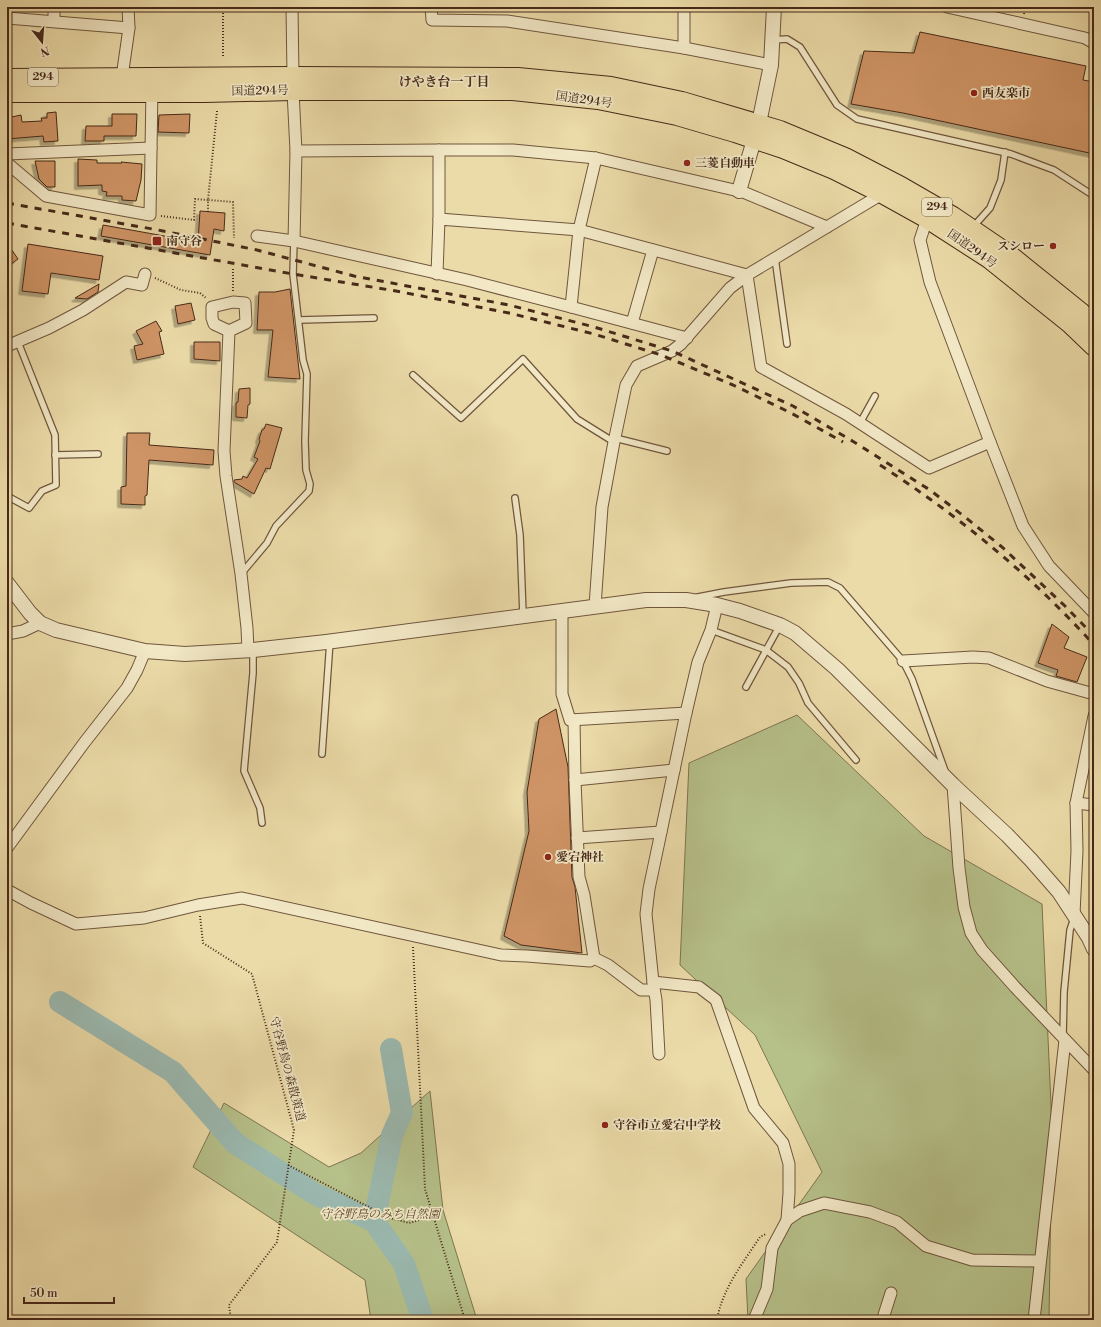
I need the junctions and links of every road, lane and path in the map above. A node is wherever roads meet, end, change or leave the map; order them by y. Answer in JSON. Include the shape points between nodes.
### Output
{"nodes":[{"id":1,"x":54,"y":7,"type":"edge"},
{"id":2,"x":128,"y":7,"type":"edge"},
{"id":3,"x":223,"y":7,"type":"edge"},
{"id":4,"x":292,"y":7,"type":"edge"},
{"id":5,"x":431,"y":7,"type":"edge"},
{"id":6,"x":684,"y":7,"type":"edge"},
{"id":7,"x":774,"y":7,"type":"edge"},
{"id":8,"x":947,"y":7,"type":"edge"},
{"id":9,"x":7,"y":18,"type":"edge"},
{"id":10,"x":54,"y":21,"type":"junction"},
{"id":11,"x":129,"y":28,"type":"junction"},
{"id":12,"x":772,"y":40,"type":"junction"},
{"id":13,"x":1094,"y":43,"type":"edge"},
{"id":14,"x":684,"y":48,"type":"junction"},
{"id":15,"x":223,"y":56,"type":"dead end"},
{"id":16,"x":771,"y":65,"type":"junction"},
{"id":17,"x":122,"y":77,"type":"junction"},
{"id":18,"x":7,"y":78,"type":"edge"},
{"id":19,"x":293,"y":83,"type":"junction"},
{"id":20,"x":152,"y":85,"type":"junction"},
{"id":21,"x":7,"y":93,"type":"edge"},
{"id":22,"x":217,"y":111,"type":"dead end"},
{"id":23,"x":757,"y":131,"type":"junction"},
{"id":24,"x":151,"y":148,"type":"junction"},
{"id":25,"x":439,"y":150,"type":"junction"},
{"id":26,"x":296,"y":151,"type":"junction"},
{"id":27,"x":1005,"y":152,"type":"junction"},
{"id":28,"x":7,"y":154,"type":"edge"},
{"id":29,"x":596,"y":158,"type":"junction"},
{"id":30,"x":7,"y":164,"type":"edge"},
{"id":31,"x":739,"y":191,"type":"junction"},
{"id":32,"x":882,"y":194,"type":"junction"},
{"id":33,"x":1094,"y":196,"type":"edge"},
{"id":34,"x":208,"y":200,"type":"junction"},
{"id":35,"x":208,"y":212,"type":"dead end"},
{"id":36,"x":150,"y":215,"type":"junction"},
{"id":37,"x":439,"y":219,"type":"junction"},
{"id":38,"x":927,"y":219,"type":"junction"},
{"id":39,"x":827,"y":227,"type":"junction"},
{"id":40,"x":972,"y":229,"type":"junction"},
{"id":41,"x":579,"y":230,"type":"junction"},
{"id":42,"x":257,"y":236,"type":"dead end"},
{"id":43,"x":234,"y":238,"type":"dead end"},
{"id":44,"x":294,"y":241,"type":"junction"},
{"id":45,"x":653,"y":250,"type":"junction"},
{"id":46,"x":775,"y":258,"type":"junction"},
{"id":47,"x":233,"y":269,"type":"dead end"},
{"id":48,"x":145,"y":274,"type":"joint"},
{"id":49,"x":436,"y":274,"type":"junction"},
{"id":50,"x":747,"y":275,"type":"junction"},
{"id":51,"x":181,"y":290,"type":"dead end"},
{"id":52,"x":233,"y":302,"type":"junction"},
{"id":53,"x":571,"y":307,"type":"junction"},
{"id":54,"x":374,"y":318,"type":"dead end"},
{"id":55,"x":299,"y":320,"type":"junction"},
{"id":56,"x":632,"y":323,"type":"junction"},
{"id":57,"x":1094,"y":325,"type":"edge"},
{"id":58,"x":229,"y":331,"type":"junction"},
{"id":59,"x":687,"y":338,"type":"junction"},
{"id":60,"x":18,"y":342,"type":"junction"},
{"id":61,"x":787,"y":344,"type":"dead end"},
{"id":62,"x":7,"y":346,"type":"edge"},
{"id":63,"x":1094,"y":347,"type":"edge"},
{"id":64,"x":413,"y":375,"type":"dead end"},
{"id":65,"x":875,"y":396,"type":"dead end"},
{"id":66,"x":860,"y":423,"type":"junction"},
{"id":67,"x":614,"y":440,"type":"junction"},
{"id":68,"x":990,"y":442,"type":"junction"},
{"id":69,"x":667,"y":451,"type":"dead end"},
{"id":70,"x":55,"y":454,"type":"junction"},
{"id":71,"x":98,"y":454,"type":"dead end"},
{"id":72,"x":7,"y":496,"type":"edge"},
{"id":73,"x":514,"y":498,"type":"dead end"},
{"id":74,"x":241,"y":574,"type":"junction"},
{"id":75,"x":7,"y":583,"type":"edge"},
{"id":76,"x":686,"y":600,"type":"junction"},
{"id":77,"x":717,"y":605,"type":"junction"},
{"id":78,"x":595,"y":606,"type":"junction"},
{"id":79,"x":562,"y":610,"type":"junction"},
{"id":80,"x":1094,"y":613,"type":"edge"},
{"id":81,"x":523,"y":615,"type":"junction"},
{"id":82,"x":40,"y":622,"type":"junction"},
{"id":83,"x":780,"y":625,"type":"junction"},
{"id":84,"x":711,"y":630,"type":"junction"},
{"id":85,"x":7,"y":634,"type":"edge"},
{"id":86,"x":330,"y":641,"type":"junction"},
{"id":87,"x":250,"y":650,"type":"junction"},
{"id":88,"x":766,"y":650,"type":"junction"},
{"id":89,"x":145,"y":651,"type":"junction"},
{"id":90,"x":903,"y":661,"type":"junction"},
{"id":91,"x":746,"y":687,"type":"dead end"},
{"id":92,"x":1094,"y":694,"type":"edge"},
{"id":93,"x":686,"y":713,"type":"junction"},
{"id":94,"x":1094,"y":716,"type":"edge"},
{"id":95,"x":574,"y":720,"type":"junction"},
{"id":96,"x":322,"y":754,"type":"dead end"},
{"id":97,"x":856,"y":760,"type":"dead end"},
{"id":98,"x":674,"y":770,"type":"junction"},
{"id":99,"x":575,"y":780,"type":"junction"},
{"id":100,"x":951,"y":782,"type":"junction"},
{"id":101,"x":1076,"y":803,"type":"junction"},
{"id":102,"x":1094,"y":805,"type":"edge"},
{"id":103,"x":262,"y":823,"type":"dead end"},
{"id":104,"x":661,"y":832,"type":"junction"},
{"id":105,"x":577,"y":838,"type":"junction"},
{"id":106,"x":7,"y":848,"type":"edge"},
{"id":107,"x":7,"y":890,"type":"edge"},
{"id":108,"x":198,"y":905,"type":"junction"},
{"id":109,"x":1074,"y":915,"type":"junction"},
{"id":110,"x":413,"y":936,"type":"junction"},
{"id":111,"x":1094,"y":949,"type":"edge"},
{"id":112,"x":594,"y":958,"type":"junction"},
{"id":113,"x":654,"y":986,"type":"junction"},
{"id":114,"x":1064,"y":1039,"type":"junction"},
{"id":115,"x":659,"y":1054,"type":"dead end"},
{"id":116,"x":1094,"y":1070,"type":"edge"},
{"id":117,"x":288,"y":1165,"type":"junction"},
{"id":118,"x":433,"y":1216,"type":"junction"},
{"id":119,"x":787,"y":1220,"type":"junction"},
{"id":120,"x":767,"y":1233,"type":"dead end"},
{"id":121,"x":1040,"y":1261,"type":"junction"},
{"id":122,"x":891,"y":1293,"type":"dead end"},
{"id":123,"x":231,"y":1320,"type":"edge"},
{"id":124,"x":465,"y":1320,"type":"edge"},
{"id":125,"x":717,"y":1320,"type":"edge"},
{"id":126,"x":754,"y":1320,"type":"edge"},
{"id":127,"x":884,"y":1320,"type":"edge"},
{"id":128,"x":1034,"y":1320,"type":"edge"}],
"edges":[{"from":1,"to":10,"type":"street"},
{"from":2,"to":11,"type":"street"},
{"from":3,"to":15,"type":"path"},
{"from":4,"to":19,"type":"street"},
{"from":5,"to":14,"type":"street","via":[[432,20],[507,21]]},
{"from":6,"to":14,"type":"street"},
{"from":7,"to":12,"type":"street"},
{"from":8,"to":13,"type":"street","via":[[1085,38]]},
{"from":9,"to":10,"type":"street"},
{"from":10,"to":11,"type":"street"},
{"from":11,"to":17,"type":"street"},
{"from":12,"to":16,"type":"street"},
{"from":12,"to":27,"type":"lane","via":[[787,39],[800,47],[837,105],[857,119]]},
{"from":14,"to":16,"type":"street"},
{"from":16,"to":23,"type":"street"},
{"from":17,"to":18,"type":"highway","name":"国道294号","number":"294"},
{"from":17,"to":20,"type":"highway","name":"国道294号","number":"294"},
{"from":19,"to":20,"type":"highway","name":"国道294号","number":"294"},
{"from":19,"to":23,"type":"highway","name":"国道294号","number":"294","via":[[506,91],[598,100]]},
{"from":19,"to":26,"type":"street"},
{"from":20,"to":21,"type":"highway","name":"国道294号","number":"294"},
{"from":20,"to":24,"type":"street"},
{"from":22,"to":34,"type":"path"},
{"from":23,"to":31,"type":"street"},
{"from":23,"to":32,"type":"highway","name":"国道294号","number":"294","via":[[783,149]]},
{"from":23,"to":40,"type":"highway","name":"国道294号","number":"294","via":[[780,130],[845,157],[901,186]]},
{"from":24,"to":28,"type":"street"},
{"from":24,"to":36,"type":"street"},
{"from":25,"to":26,"type":"street"},
{"from":25,"to":29,"type":"street","via":[[513,150]]},
{"from":25,"to":37,"type":"street"},
{"from":26,"to":44,"type":"street"},
{"from":27,"to":33,"type":"lane","via":[[1054,170]]},
{"from":27,"to":40,"type":"lane","via":[[1001,180],[990,208]]},
{"from":29,"to":31,"type":"street"},
{"from":29,"to":41,"type":"street"},
{"from":30,"to":36,"type":"street","via":[[46,196]]},
{"from":31,"to":39,"type":"street"},
{"from":32,"to":38,"type":"highway","name":"国道294号","number":"294"},
{"from":32,"to":39,"type":"street"},
{"from":34,"to":35,"type":"path"},
{"from":34,"to":36,"type":"path","via":[[195,199],[194,220]]},
{"from":34,"to":43,"type":"path","via":[[233,202]]},
{"from":37,"to":41,"type":"street"},
{"from":37,"to":49,"type":"street"},
{"from":38,"to":63,"type":"highway","name":"国道294号","number":"294","via":[[989,259],[1070,324]]},
{"from":38,"to":68,"type":"street","via":[[920,240],[930,282]]},
{"from":39,"to":46,"type":"street"},
{"from":40,"to":57,"type":"highway","name":"国道294号","number":"294","via":[[1008,254]]},
{"from":41,"to":45,"type":"street"},
{"from":41,"to":53,"type":"street"},
{"from":42,"to":44,"type":"street"},
{"from":44,"to":49,"type":"street"},
{"from":44,"to":55,"type":"lane","via":[[293,274]]},
{"from":45,"to":50,"type":"street"},
{"from":45,"to":56,"type":"street"},
{"from":46,"to":50,"type":"street"},
{"from":46,"to":61,"type":"lane"},
{"from":47,"to":52,"type":"path"},
{"from":48,"to":51,"type":"path"},
{"from":48,"to":60,"type":"street","via":[[142,285],[126,282],[83,310]]},
{"from":49,"to":53,"type":"street"},
{"from":50,"to":59,"type":"street","via":[[730,288]]},
{"from":50,"to":66,"type":"street","via":[[760,367]]},
{"from":52,"to":58,"type":"street","via":[[246,303],[246,323]]},
{"from":52,"to":58,"type":"street","via":[[212,307],[214,324]]},
{"from":53,"to":56,"type":"street"},
{"from":54,"to":55,"type":"lane"},
{"from":55,"to":74,"type":"lane","via":[[307,374],[305,441],[309,491],[276,526],[268,543]]},
{"from":56,"to":59,"type":"street"},
{"from":58,"to":74,"type":"street","via":[[224,451]]},
{"from":59,"to":67,"type":"street","via":[[672,351],[637,366],[626,385]]},
{"from":60,"to":62,"type":"street"},
{"from":60,"to":70,"type":"lane","via":[[55,435]]},
{"from":64,"to":67,"type":"lane","via":[[461,418],[523,359],[577,419]]},
{"from":65,"to":66,"type":"lane"},
{"from":66,"to":68,"type":"street","via":[[930,468]]},
{"from":67,"to":69,"type":"lane"},
{"from":67,"to":78,"type":"street","via":[[602,507]]},
{"from":68,"to":80,"type":"street","via":[[1023,526],[1049,566]]},
{"from":70,"to":71,"type":"lane"},
{"from":70,"to":72,"type":"lane","via":[[56,485],[42,491],[29,508]]},
{"from":73,"to":81,"type":"lane","via":[[520,535]]},
{"from":74,"to":87,"type":"street"},
{"from":75,"to":82,"type":"street"},
{"from":76,"to":77,"type":"street"},
{"from":76,"to":78,"type":"street","via":[[646,600]]},
{"from":76,"to":90,"type":"lane","via":[[791,583],[828,582],[840,588]]},
{"from":77,"to":83,"type":"street"},
{"from":77,"to":84,"type":"street"},
{"from":78,"to":79,"type":"street"},
{"from":79,"to":81,"type":"street"},
{"from":79,"to":95,"type":"street","via":[[562,694],[570,720]]},
{"from":81,"to":86,"type":"street"},
{"from":82,"to":85,"type":"street","via":[[23,631]]},
{"from":82,"to":89,"type":"street","via":[[56,630]]},
{"from":83,"to":88,"type":"lane"},
{"from":83,"to":100,"type":"street","via":[[795,633],[837,669]]},
{"from":84,"to":88,"type":"lane"},
{"from":84,"to":93,"type":"street","via":[[698,662]]},
{"from":86,"to":87,"type":"street"},
{"from":86,"to":96,"type":"lane"},
{"from":87,"to":89,"type":"street","via":[[185,654]]},
{"from":87,"to":103,"type":"lane","via":[[253,673],[244,771],[260,808]]},
{"from":88,"to":91,"type":"lane"},
{"from":88,"to":97,"type":"lane","via":[[788,667],[808,703]]},
{"from":89,"to":106,"type":"street","via":[[127,688]]},
{"from":90,"to":92,"type":"street","via":[[973,656],[989,658],[1047,681]]},
{"from":90,"to":100,"type":"lane"},
{"from":93,"to":95,"type":"street"},
{"from":93,"to":98,"type":"street"},
{"from":94,"to":101,"type":"street"},
{"from":95,"to":99,"type":"street"},
{"from":98,"to":99,"type":"street"},
{"from":98,"to":104,"type":"street"},
{"from":99,"to":105,"type":"street"},
{"from":100,"to":109,"type":"street","via":[[1031,860],[1059,892]]},
{"from":100,"to":114,"type":"street","via":[[964,907],[971,933],[982,950]]},
{"from":101,"to":102,"type":"street"},
{"from":101,"to":109,"type":"street"},
{"from":104,"to":105,"type":"street"},
{"from":104,"to":113,"type":"street","via":[[646,914]]},
{"from":105,"to":112,"type":"street","via":[[579,877]]},
{"from":107,"to":108,"type":"street","via":[[76,924],[144,918]]},
{"from":108,"to":110,"type":"street","via":[[242,898]]},
{"from":108,"to":117,"type":"path","name":"守谷野鳥の森散策道","via":[[203,943],[252,974],[294,1130]]},
{"from":109,"to":111,"type":"street"},
{"from":109,"to":114,"type":"lane","via":[[1070,930],[1064,992]]},
{"from":110,"to":112,"type":"street","via":[[501,955],[590,961]]},
{"from":110,"to":118,"type":"path","via":[[425,1189]]},
{"from":112,"to":113,"type":"street","via":[[608,965],[641,990]]},
{"from":113,"to":115,"type":"street"},
{"from":113,"to":119,"type":"street","via":[[699,987],[716,1000],[754,1108],[783,1143],[789,1164]]},
{"from":114,"to":116,"type":"street"},
{"from":114,"to":121,"type":"street"},
{"from":117,"to":118,"type":"path","via":[[390,1218],[409,1223]]},
{"from":117,"to":123,"type":"path","name":"守谷野鳥の森散策道","via":[[277,1242],[229,1305]]},
{"from":118,"to":124,"type":"path"},
{"from":119,"to":121,"type":"street","via":[[800,1211],[824,1203],[870,1212],[897,1222],[926,1246],[972,1260]]},
{"from":119,"to":126,"type":"street","via":[[772,1248],[767,1289]]},
{"from":120,"to":125,"type":"path","via":[[760,1237],[734,1276]]},
{"from":121,"to":128,"type":"street"},
{"from":122,"to":127,"type":"street"}]}
